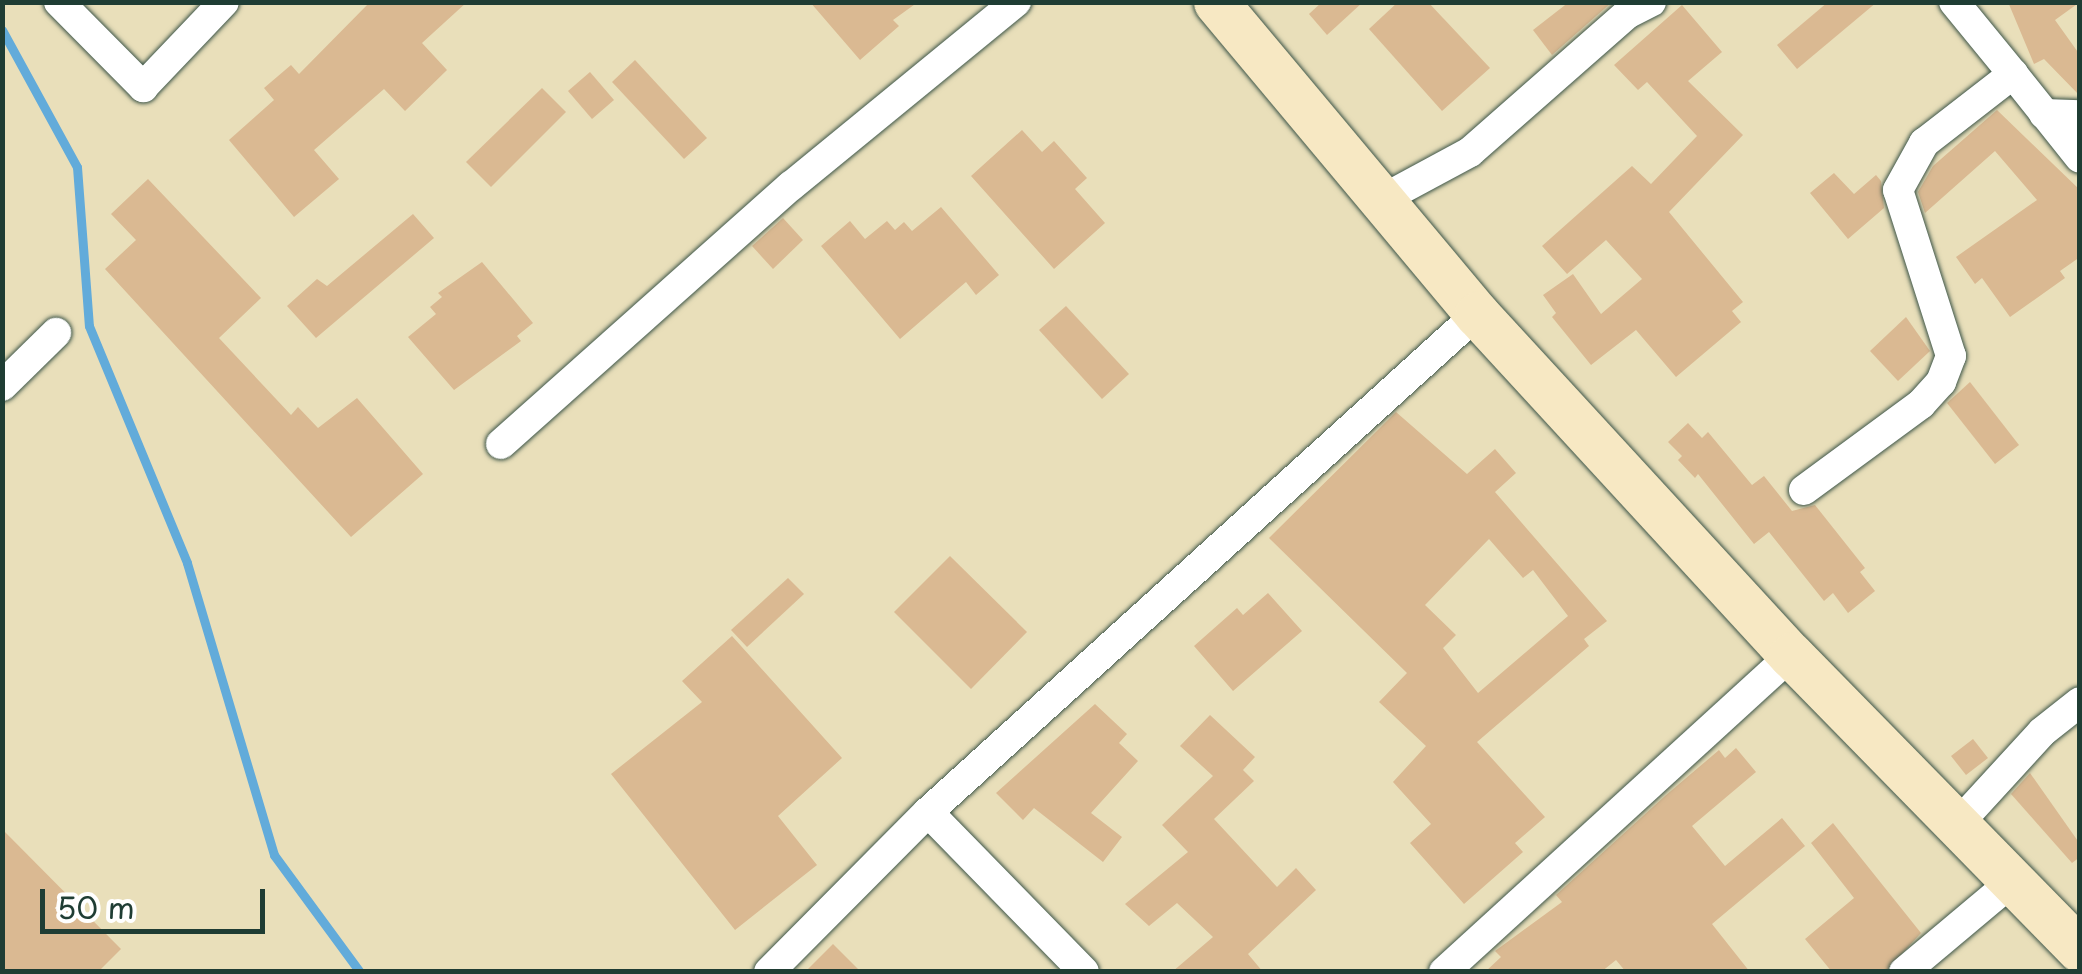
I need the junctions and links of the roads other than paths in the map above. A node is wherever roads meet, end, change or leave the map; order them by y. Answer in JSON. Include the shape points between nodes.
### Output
{"nodes":[{"id":1,"x":59,"y":2,"type":"edge"},
{"id":2,"x":224,"y":2,"type":"edge"},
{"id":3,"x":1016,"y":2,"type":"edge"},
{"id":4,"x":1216,"y":2,"type":"edge"},
{"id":5,"x":1651,"y":2,"type":"edge"},
{"id":6,"x":1954,"y":2,"type":"edge"},
{"id":7,"x":2012,"y":74,"type":"junction"},
{"id":8,"x":2044,"y":114,"type":"junction"},
{"id":9,"x":2080,"y":115,"type":"edge"},
{"id":10,"x":2080,"y":158,"type":"edge"},
{"id":11,"x":1381,"y":200,"type":"junction"},
{"id":12,"x":1477,"y":314,"type":"junction"},
{"id":13,"x":56,"y":333,"type":"dead end"},
{"id":14,"x":2,"y":386,"type":"edge"},
{"id":15,"x":501,"y":444,"type":"dead end"},
{"id":16,"x":1804,"y":490,"type":"dead end"},
{"id":17,"x":1790,"y":655,"type":"junction"},
{"id":18,"x":2080,"y":702,"type":"edge"},
{"id":19,"x":928,"y":812,"type":"junction"},
{"id":20,"x":1956,"y":826,"type":"junction"},
{"id":21,"x":2010,"y":883,"type":"junction"},
{"id":22,"x":2080,"y":950,"type":"edge"},
{"id":23,"x":793,"y":959,"type":"edge"},
{"id":24,"x":769,"y":972,"type":"edge"},
{"id":25,"x":1084,"y":972,"type":"edge"},
{"id":26,"x":1444,"y":972,"type":"edge"},
{"id":27,"x":1904,"y":972,"type":"edge"}],
"edges":[{"from":1,"to":2,"type":"street","via":[[142,87]]},
{"from":3,"to":15,"type":"street","via":[[791,186]]},
{"from":4,"to":11,"type":"street"},
{"from":5,"to":11,"type":"street","via":[[1628,14],[1470,152]]},
{"from":6,"to":7,"type":"street"},
{"from":7,"to":8,"type":"street"},
{"from":7,"to":16,"type":"street","via":[[1924,144],[1898,190],[1951,356],[1941,382]]},
{"from":8,"to":9,"type":"street"},
{"from":8,"to":10,"type":"street"},
{"from":11,"to":12,"type":"street"},
{"from":12,"to":17,"type":"street"},
{"from":12,"to":19,"type":"street"},
{"from":13,"to":14,"type":"street"},
{"from":17,"to":20,"type":"street"},
{"from":17,"to":26,"type":"street"},
{"from":18,"to":20,"type":"street","via":[[2042,732]]},
{"from":19,"to":23,"type":"street"},
{"from":19,"to":25,"type":"street"},
{"from":20,"to":21,"type":"street"},
{"from":21,"to":22,"type":"street"},
{"from":21,"to":27,"type":"street"},
{"from":23,"to":24,"type":"street"}]}
